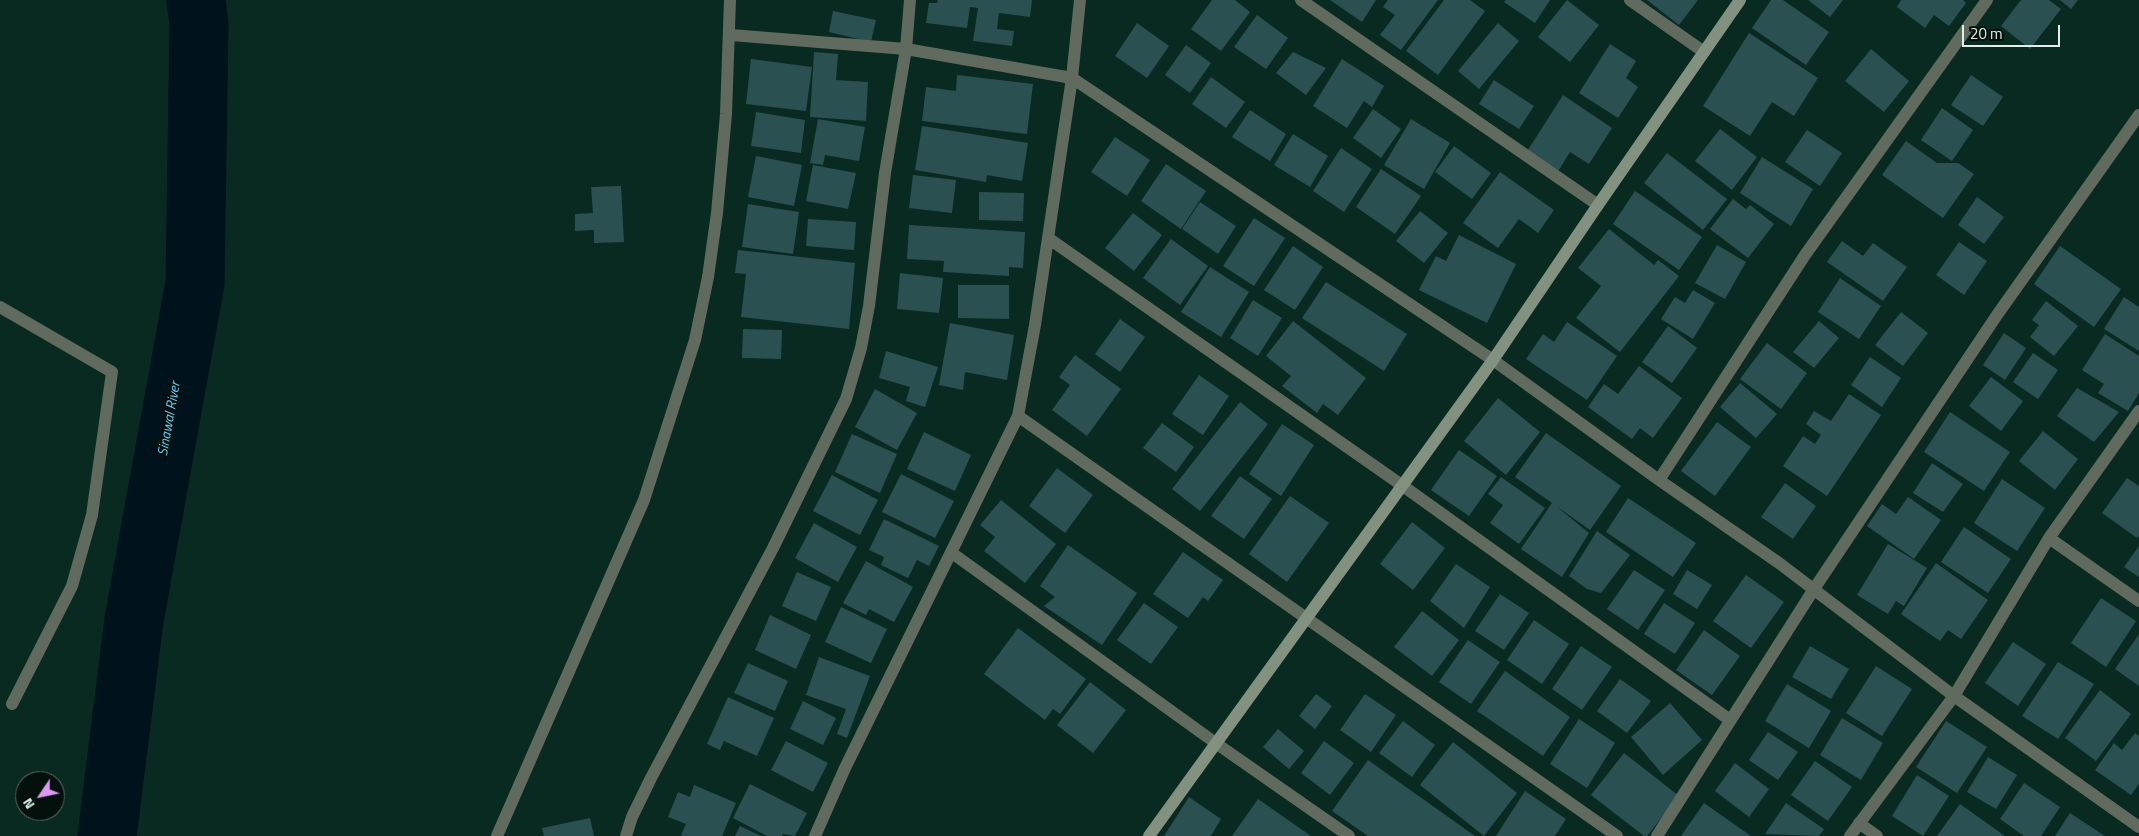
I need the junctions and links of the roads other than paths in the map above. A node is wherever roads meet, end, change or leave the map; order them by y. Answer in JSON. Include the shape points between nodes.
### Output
{"nodes":[{"id":1,"x":730,"y":0,"type":"edge"},
{"id":2,"x":910,"y":0,"type":"edge"},
{"id":3,"x":1080,"y":0,"type":"edge"},
{"id":4,"x":1301,"y":0,"type":"edge"},
{"id":5,"x":1630,"y":0,"type":"edge"},
{"id":6,"x":1740,"y":0,"type":"edge"},
{"id":7,"x":1987,"y":0,"type":"edge"},
{"id":8,"x":731,"y":35,"type":"junction"},
{"id":9,"x":906,"y":49,"type":"junction"},
{"id":10,"x":1704,"y":52,"type":"junction"},
{"id":11,"x":1072,"y":78,"type":"junction"},
{"id":12,"x":2139,"y":115,"type":"edge"},
{"id":13,"x":1598,"y":205,"type":"junction"},
{"id":14,"x":1048,"y":238,"type":"junction"},
{"id":15,"x":0,"y":307,"type":"edge"},
{"id":16,"x":1493,"y":360,"type":"junction"},
{"id":17,"x":2139,"y":411,"type":"edge"},
{"id":18,"x":1018,"y":416,"type":"junction"},
{"id":19,"x":1659,"y":480,"type":"junction"},
{"id":20,"x":1403,"y":486,"type":"junction"},
{"id":21,"x":2049,"y":538,"type":"junction"},
{"id":22,"x":952,"y":553,"type":"junction"},
{"id":23,"x":1814,"y":589,"type":"junction"},
{"id":24,"x":2139,"y":601,"type":"edge"},
{"id":25,"x":1308,"y":618,"type":"junction"},
{"id":26,"x":1954,"y":696,"type":"junction"},
{"id":27,"x":12,"y":704,"type":"dead end"},
{"id":28,"x":1730,"y":720,"type":"junction"},
{"id":29,"x":1217,"y":744,"type":"junction"},
{"id":30,"x":1859,"y":823,"type":"junction"},
{"id":31,"x":2139,"y":827,"type":"edge"},
{"id":32,"x":497,"y":836,"type":"edge"},
{"id":33,"x":626,"y":836,"type":"edge"},
{"id":34,"x":815,"y":836,"type":"edge"},
{"id":35,"x":1149,"y":836,"type":"edge"},
{"id":36,"x":1349,"y":836,"type":"edge"},
{"id":37,"x":1617,"y":836,"type":"edge"},
{"id":38,"x":1658,"y":836,"type":"edge"},
{"id":39,"x":1850,"y":836,"type":"edge"},
{"id":40,"x":1877,"y":836,"type":"edge"}],
"edges":[{"from":1,"to":8,"type":"street"},
{"from":2,"to":9,"type":"street"},
{"from":3,"to":11,"type":"street"},
{"from":4,"to":13,"type":"street"},
{"from":5,"to":10,"type":"street"},
{"from":6,"to":10,"type":"street"},
{"from":7,"to":19,"type":"street","via":[[1805,255]]},
{"from":8,"to":9,"type":"street"},
{"from":8,"to":32,"type":"street","via":[[717,213],[708,277],[692,348],[644,500]]},
{"from":9,"to":11,"type":"street"},
{"from":9,"to":33,"type":"street","via":[[885,173],[869,306],[846,399],[773,548],[651,778]]},
{"from":10,"to":13,"type":"street"},
{"from":11,"to":14,"type":"street"},
{"from":11,"to":16,"type":"street"},
{"from":12,"to":23,"type":"street","via":[[1997,315]]},
{"from":13,"to":16,"type":"street"},
{"from":14,"to":18,"type":"street"},
{"from":14,"to":20,"type":"street"},
{"from":15,"to":27,"type":"street","via":[[112,372],[92,515],[72,586]]},
{"from":16,"to":19,"type":"street"},
{"from":16,"to":20,"type":"street"},
{"from":17,"to":21,"type":"street"},
{"from":18,"to":22,"type":"street"},
{"from":18,"to":25,"type":"street"},
{"from":19,"to":23,"type":"street"},
{"from":20,"to":25,"type":"street"},
{"from":20,"to":28,"type":"street"},
{"from":21,"to":24,"type":"street"},
{"from":21,"to":26,"type":"street"},
{"from":22,"to":29,"type":"street"},
{"from":22,"to":34,"type":"street","via":[[841,776]]},
{"from":23,"to":26,"type":"street"},
{"from":23,"to":28,"type":"street"},
{"from":25,"to":29,"type":"street"},
{"from":25,"to":37,"type":"street"},
{"from":26,"to":30,"type":"street"},
{"from":26,"to":31,"type":"street"},
{"from":28,"to":38,"type":"street"},
{"from":29,"to":35,"type":"street"},
{"from":29,"to":36,"type":"street"},
{"from":30,"to":39,"type":"street"},
{"from":30,"to":40,"type":"street"}]}
